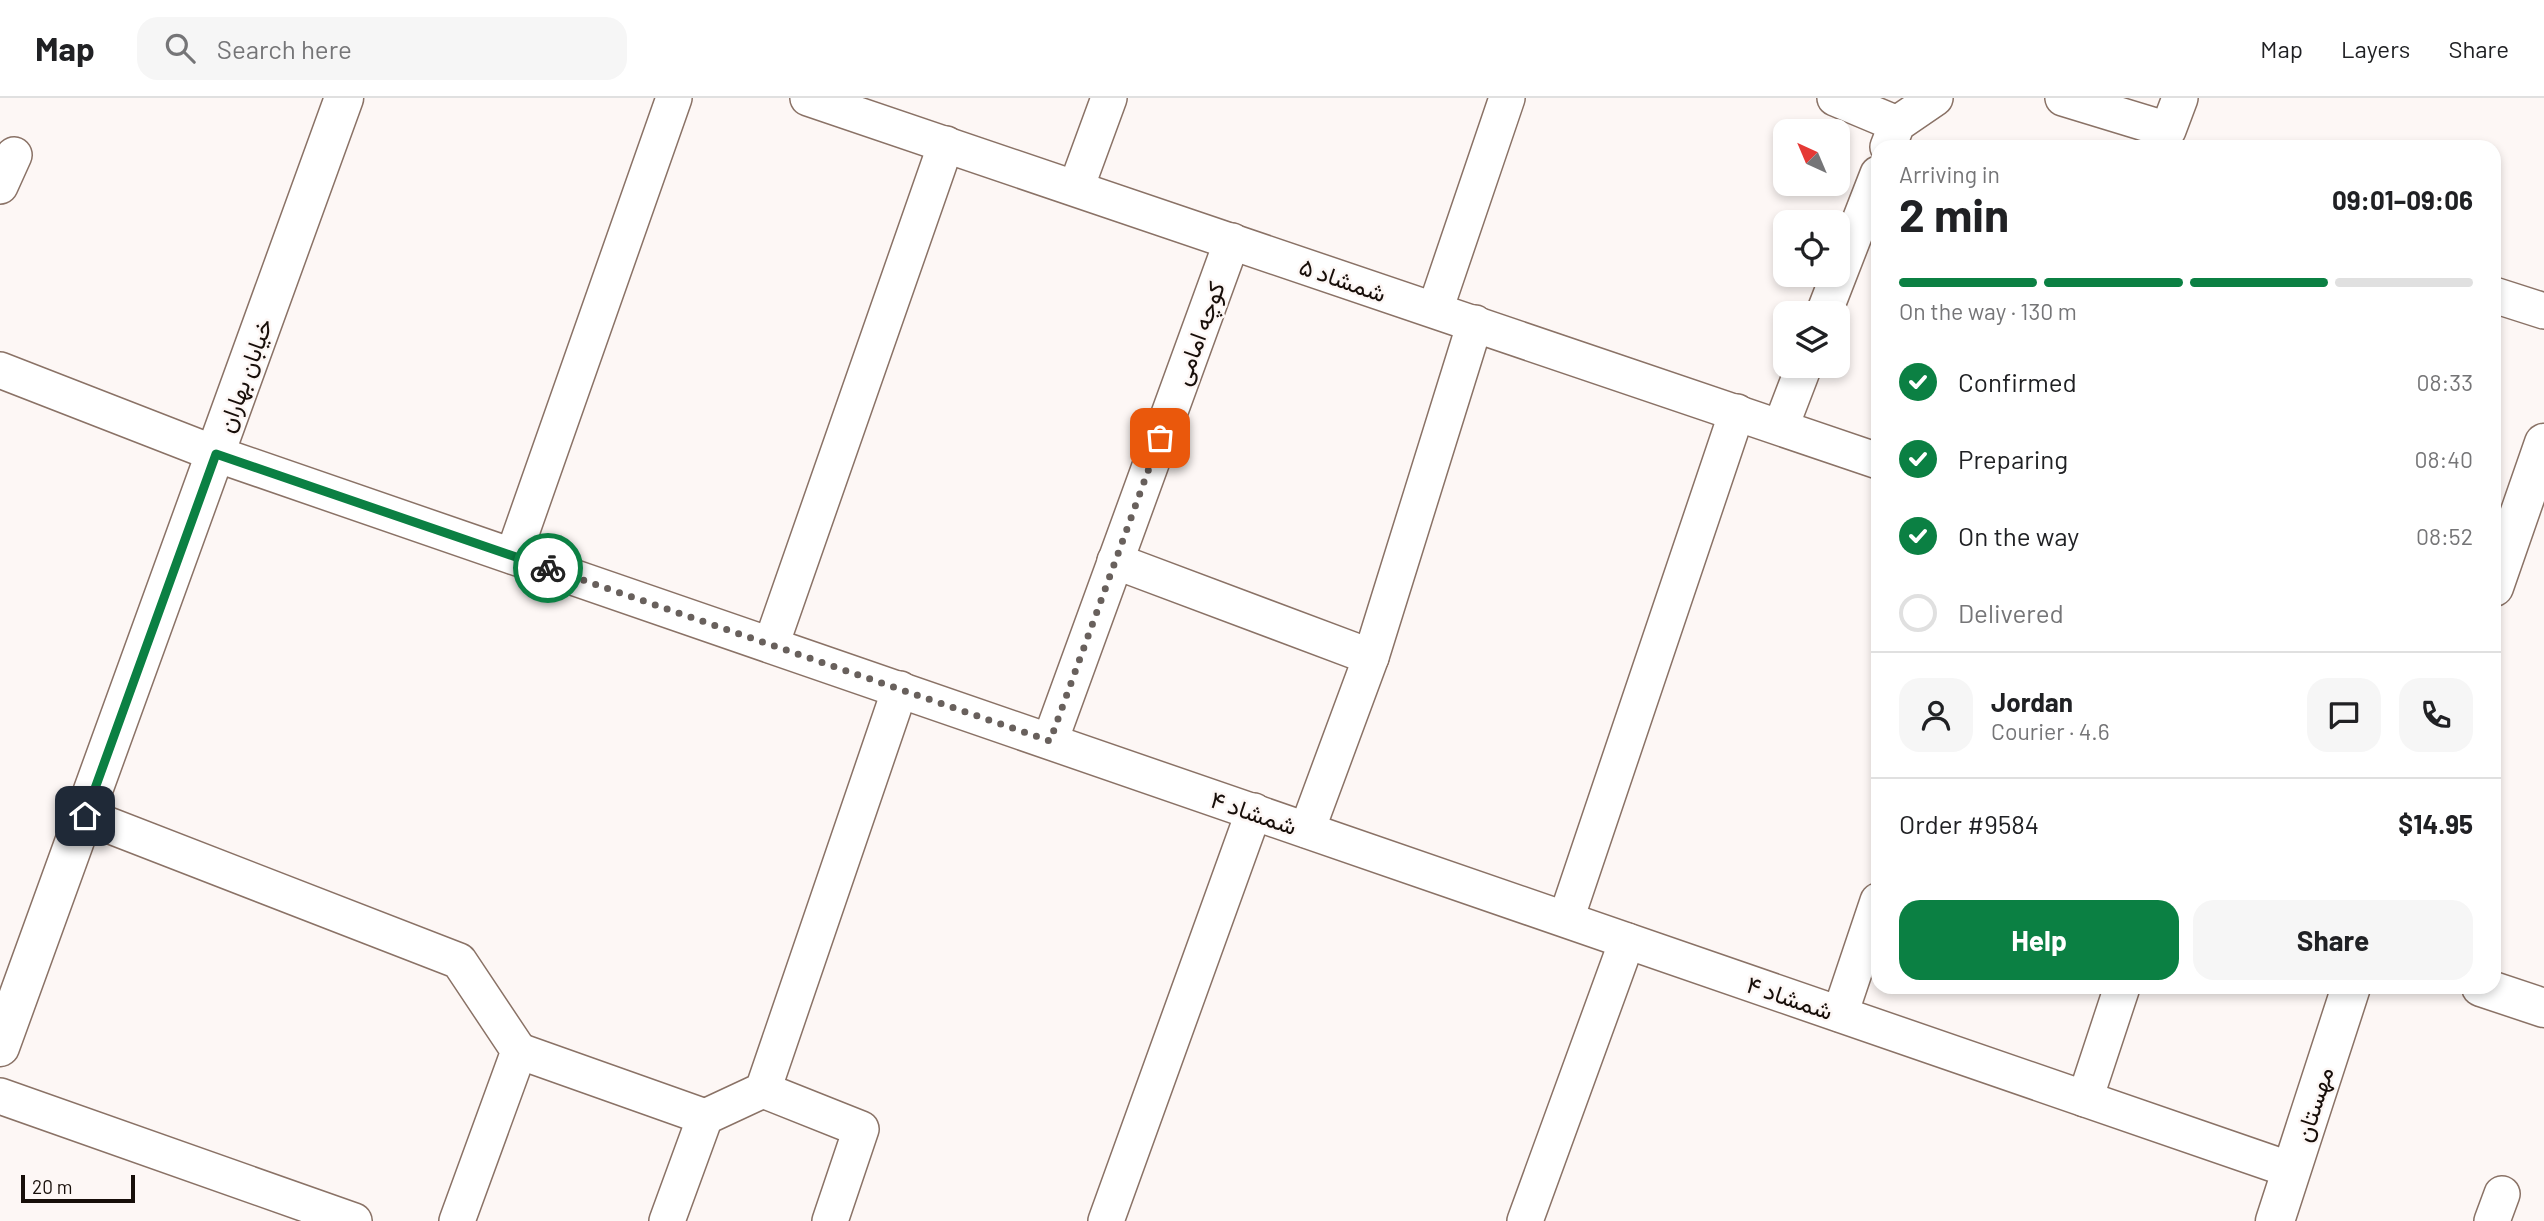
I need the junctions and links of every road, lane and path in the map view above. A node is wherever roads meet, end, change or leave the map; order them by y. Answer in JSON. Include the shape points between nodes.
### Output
{"nodes":[{"id":1,"x":344,"y":98,"type":"edge"},
{"id":2,"x":674,"y":98,"type":"edge"},
{"id":3,"x":808,"y":98,"type":"edge"},
{"id":4,"x":1109,"y":98,"type":"edge"},
{"id":5,"x":1507,"y":98,"type":"edge"},
{"id":6,"x":1835,"y":98,"type":"edge"},
{"id":7,"x":1935,"y":98,"type":"edge"},
{"id":8,"x":2063,"y":98,"type":"edge"},
{"id":9,"x":2180,"y":98,"type":"edge"},
{"id":10,"x":1893,"y":135,"type":"edge"},
{"id":11,"x":946,"y":144,"type":"junction"},
{"id":12,"x":1076,"y":188,"type":"junction"},
{"id":13,"x":1871,"y":192,"type":"edge"},
{"id":14,"x":1232,"y":241,"type":"junction"},
{"id":15,"x":2501,"y":297,"type":"edge"},
{"id":16,"x":1829,"y":301,"type":"edge"},
{"id":17,"x":1435,"y":310,"type":"junction"},
{"id":18,"x":2544,"y":311,"type":"edge"},
{"id":19,"x":1475,"y":323,"type":"junction"},
{"id":20,"x":0,"y":370,"type":"edge"},
{"id":21,"x":1799,"y":378,"type":"edge"},
{"id":22,"x":1737,"y":412,"type":"junction"},
{"id":23,"x":1781,"y":426,"type":"junction"},
{"id":24,"x":2544,"y":443,"type":"edge"},
{"id":25,"x":216,"y":454,"type":"junction"},
{"id":26,"x":1871,"y":458,"type":"edge"},
{"id":27,"x":513,"y":556,"type":"junction"},
{"id":28,"x":1115,"y":561,"type":"junction"},
{"id":29,"x":2501,"y":567,"type":"edge"},
{"id":30,"x":771,"y":645,"type":"junction"},
{"id":31,"x":1371,"y":657,"type":"junction"},
{"id":32,"x":900,"y":689,"type":"junction"},
{"id":33,"x":1050,"y":741,"type":"junction"},
{"id":34,"x":1254,"y":811,"type":"junction"},
{"id":35,"x":85,"y":816,"type":"junction"},
{"id":36,"x":1307,"y":830,"type":"junction"},
{"id":37,"x":1566,"y":919,"type":"junction"},
{"id":38,"x":1871,"y":922,"type":"edge"},
{"id":39,"x":1627,"y":941,"type":"junction"},
{"id":40,"x":2501,"y":993,"type":"edge"},
{"id":41,"x":2120,"y":994,"type":"edge"},
{"id":42,"x":2349,"y":994,"type":"edge"},
{"id":43,"x":2544,"y":1008,"type":"edge"},
{"id":44,"x":1840,"y":1014,"type":"junction"},
{"id":45,"x":0,"y":1047,"type":"edge"},
{"id":46,"x":519,"y":1052,"type":"junction"},
{"id":47,"x":762,"y":1090,"type":"junction"},
{"id":48,"x":0,"y":1096,"type":"edge"},
{"id":49,"x":2085,"y":1099,"type":"junction"},
{"id":50,"x":705,"y":1117,"type":"junction"},
{"id":51,"x":2291,"y":1170,"type":"junction"},
{"id":52,"x":354,"y":1221,"type":"edge"},
{"id":53,"x":457,"y":1221,"type":"edge"},
{"id":54,"x":667,"y":1221,"type":"edge"},
{"id":55,"x":830,"y":1221,"type":"edge"},
{"id":56,"x":1106,"y":1221,"type":"edge"},
{"id":57,"x":1525,"y":1221,"type":"edge"},
{"id":58,"x":2275,"y":1221,"type":"edge"}],
"edges":[{"from":1,"to":25,"type":"street","name":"خیابان بهاران"},
{"from":2,"to":27,"type":"street"},
{"from":3,"to":11,"type":"street","name":"شمشاد ۵"},
{"from":4,"to":12,"type":"street"},
{"from":5,"to":17,"type":"street"},
{"from":6,"to":10,"type":"street"},
{"from":7,"to":10,"type":"street"},
{"from":8,"to":9,"type":"street","via":[[2168,130]]},
{"from":11,"to":12,"type":"street","name":"شمشاد ۵"},
{"from":11,"to":30,"type":"street"},
{"from":12,"to":14,"type":"street","name":"شمشاد ۵"},
{"from":13,"to":16,"type":"street"},
{"from":14,"to":17,"type":"street","name":"شمشاد ۵"},
{"from":14,"to":28,"type":"street","name":"کوچه امامی"},
{"from":15,"to":18,"type":"street"},
{"from":17,"to":19,"type":"street","name":"شمشاد ۵"},
{"from":19,"to":22,"type":"street","name":"شمشاد ۵"},
{"from":19,"to":31,"type":"street"},
{"from":20,"to":25,"type":"street","name":"شمشاد ۴"},
{"from":21,"to":23,"type":"street"},
{"from":22,"to":23,"type":"street","name":"شمشاد ۵"},
{"from":22,"to":37,"type":"street"},
{"from":23,"to":26,"type":"street","name":"شمشاد ۵"},
{"from":24,"to":29,"type":"street"},
{"from":25,"to":27,"type":"street","name":"شمشاد ۴"},
{"from":25,"to":35,"type":"street","name":"خیابان بهاران"},
{"from":27,"to":30,"type":"street","name":"شمشاد ۴"},
{"from":28,"to":31,"type":"street"},
{"from":28,"to":33,"type":"street","name":"کوچه امامی"},
{"from":30,"to":32,"type":"street","name":"شمشاد ۴"},
{"from":31,"to":36,"type":"street"},
{"from":32,"to":33,"type":"street","name":"شمشاد ۴"},
{"from":32,"to":47,"type":"street"},
{"from":33,"to":34,"type":"street","name":"شمشاد ۴"},
{"from":34,"to":36,"type":"street","name":"شمشاد ۴"},
{"from":34,"to":56,"type":"street"},
{"from":35,"to":45,"type":"street","name":"خیابان بهاران"},
{"from":35,"to":46,"type":"street","via":[[459,961]]},
{"from":36,"to":37,"type":"street","name":"شمشاد ۴"},
{"from":37,"to":39,"type":"street","name":"شمشاد ۴"},
{"from":38,"to":44,"type":"street"},
{"from":39,"to":44,"type":"street","name":"شمشاد ۴"},
{"from":39,"to":57,"type":"street"},
{"from":40,"to":43,"type":"street"},
{"from":41,"to":49,"type":"street"},
{"from":42,"to":51,"type":"street","name":"مهستان"},
{"from":44,"to":49,"type":"street","name":"شمشاد ۴"},
{"from":46,"to":50,"type":"street"},
{"from":46,"to":53,"type":"street"},
{"from":47,"to":50,"type":"street"},
{"from":47,"to":55,"type":"street","via":[[861,1129]]},
{"from":48,"to":52,"type":"street"},
{"from":49,"to":51,"type":"street","name":"شمشاد ۴"},
{"from":50,"to":54,"type":"street"},
{"from":51,"to":58,"type":"street","name":"مهستان"}]}
